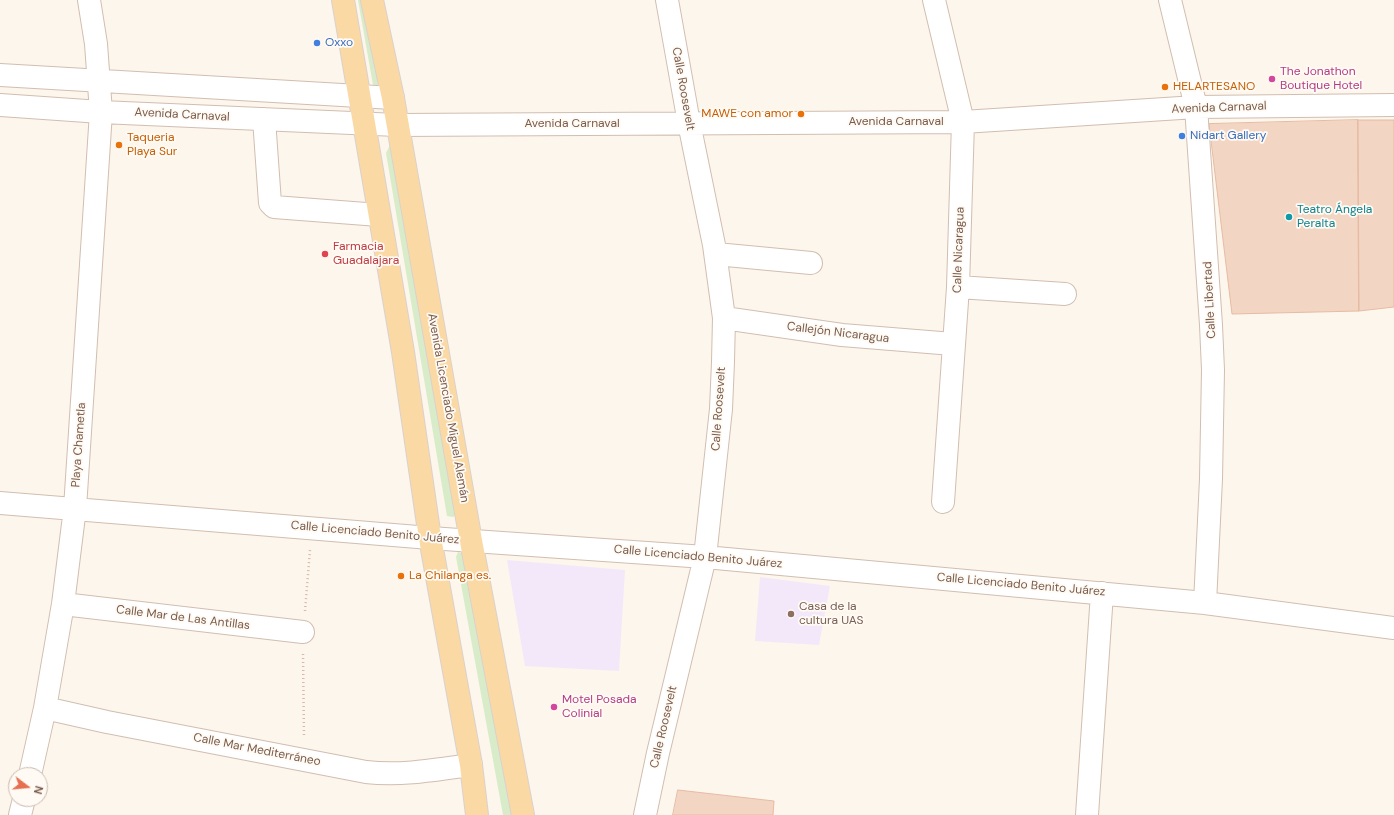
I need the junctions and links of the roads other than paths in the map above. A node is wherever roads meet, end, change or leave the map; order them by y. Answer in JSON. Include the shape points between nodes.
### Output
{"nodes":[{"id":1,"x":89,"y":0,"type":"edge"},
{"id":2,"x":343,"y":0,"type":"edge"},
{"id":3,"x":372,"y":0,"type":"edge"},
{"id":4,"x":667,"y":0,"type":"edge"},
{"id":5,"x":934,"y":0,"type":"edge"},
{"id":6,"x":1170,"y":0,"type":"edge"},
{"id":7,"x":0,"y":75,"type":"edge"},
{"id":8,"x":100,"y":81,"type":"junction"},
{"id":9,"x":359,"y":97,"type":"junction"},
{"id":10,"x":393,"y":98,"type":"junction"},
{"id":11,"x":0,"y":105,"type":"edge"},
{"id":12,"x":1394,"y":105,"type":"edge"},
{"id":13,"x":1196,"y":107,"type":"junction"},
{"id":14,"x":101,"y":112,"type":"junction"},
{"id":15,"x":264,"y":119,"type":"junction"},
{"id":16,"x":963,"y":122,"type":"junction"},
{"id":17,"x":688,"y":123,"type":"junction"},
{"id":18,"x":364,"y":124,"type":"junction"},
{"id":19,"x":397,"y":125,"type":"junction"},
{"id":20,"x":379,"y":215,"type":"junction"},
{"id":21,"x":716,"y":254,"type":"junction"},
{"id":22,"x":810,"y":263,"type":"dead end"},
{"id":23,"x":958,"y":287,"type":"junction"},
{"id":24,"x":1065,"y":294,"type":"dead end"},
{"id":25,"x":724,"y":318,"type":"junction"},
{"id":26,"x":953,"y":344,"type":"junction"},
{"id":27,"x":943,"y":502,"type":"dead end"},
{"id":28,"x":0,"y":503,"type":"edge"},
{"id":29,"x":75,"y":508,"type":"junction"},
{"id":30,"x":430,"y":538,"type":"junction"},
{"id":31,"x":472,"y":541,"type":"junction"},
{"id":32,"x":705,"y":557,"type":"junction"},
{"id":33,"x":1102,"y":593,"type":"junction"},
{"id":34,"x":1205,"y":603,"type":"junction"},
{"id":35,"x":63,"y":604,"type":"junction"},
{"id":36,"x":1394,"y":628,"type":"edge"},
{"id":37,"x":303,"y":632,"type":"dead end"},
{"id":38,"x":46,"y":708,"type":"junction"},
{"id":39,"x":471,"y":765,"type":"junction"},
{"id":40,"x":32,"y":767,"type":"edge"},
{"id":41,"x":477,"y":815,"type":"edge"},
{"id":42,"x":523,"y":815,"type":"edge"},
{"id":43,"x":645,"y":815,"type":"edge"},
{"id":44,"x":1087,"y":815,"type":"edge"}],
"edges":[{"from":1,"to":8,"type":"street","name":"Playa Chametla"},
{"from":2,"to":9,"type":"main road"},
{"from":3,"to":10,"type":"main road","name":"Avenida Licenciado Miguel Alemán"},
{"from":4,"to":17,"type":"street","name":"Calle Roosevelt"},
{"from":5,"to":16,"type":"street","name":"Calle Nicaragua"},
{"from":6,"to":13,"type":"street","name":"Calle Libertad"},
{"from":7,"to":8,"type":"street"},
{"from":8,"to":9,"type":"street"},
{"from":8,"to":14,"type":"street","name":"Playa Chametla"},
{"from":9,"to":10,"type":"street"},
{"from":9,"to":18,"type":"main road"},
{"from":10,"to":19,"type":"main road","name":"Avenida Licenciado Miguel Alemán"},
{"from":11,"to":14,"type":"street","name":"Avenida Carnaval"},
{"from":12,"to":13,"type":"street","name":"Avenida Carnaval"},
{"from":13,"to":16,"type":"street","name":"Avenida Carnaval"},
{"from":13,"to":34,"type":"street","name":"Calle Libertad","via":[[1213,370]]},
{"from":14,"to":15,"type":"street","name":"Avenida Carnaval"},
{"from":14,"to":29,"type":"street","name":"Playa Chametla"},
{"from":15,"to":18,"type":"street","name":"Avenida Carnaval"},
{"from":15,"to":20,"type":"street","via":[[270,203],[274,207]]},
{"from":16,"to":17,"type":"street","name":"Avenida Carnaval"},
{"from":16,"to":23,"type":"street","name":"Calle Nicaragua"},
{"from":17,"to":19,"type":"street","name":"Avenida Carnaval"},
{"from":17,"to":21,"type":"street","name":"Calle Roosevelt"},
{"from":18,"to":19,"type":"street","name":"Avenida Carnaval"},
{"from":18,"to":20,"type":"main road"},
{"from":19,"to":31,"type":"main road","name":"Avenida Licenciado Miguel Alemán"},
{"from":20,"to":30,"type":"main road","via":[[403,352]]},
{"from":21,"to":22,"type":"street"},
{"from":21,"to":25,"type":"street","name":"Calle Roosevelt"},
{"from":23,"to":24,"type":"street"},
{"from":23,"to":26,"type":"street","name":"Calle Nicaragua"},
{"from":25,"to":26,"type":"street","name":"Callejón Nicaragua","via":[[842,335]]},
{"from":25,"to":32,"type":"street","name":"Calle Roosevelt","via":[[721,409]]},
{"from":26,"to":27,"type":"street","name":"Calle Nicaragua"},
{"from":28,"to":29,"type":"street","name":"Calle Licenciado Benito Juárez"},
{"from":29,"to":30,"type":"street","name":"Calle Licenciado Benito Juárez"},
{"from":29,"to":35,"type":"street","name":"Playa Chametla"},
{"from":30,"to":31,"type":"street","name":"Calle Licenciado Benito Juárez"},
{"from":30,"to":39,"type":"main road"},
{"from":31,"to":32,"type":"street","name":"Calle Licenciado Benito Juárez"},
{"from":31,"to":42,"type":"main road","name":"Avenida Licenciado Miguel Alemán"},
{"from":32,"to":33,"type":"street","name":"Calle Licenciado Benito Juárez"},
{"from":32,"to":43,"type":"street","name":"Calle Roosevelt"},
{"from":33,"to":34,"type":"street","name":"Calle Licenciado Benito Juárez"},
{"from":33,"to":44,"type":"street"},
{"from":34,"to":36,"type":"street","name":"Calle Licenciado Benito Juárez"},
{"from":35,"to":37,"type":"street","name":"Calle Mar de Las Antillas"},
{"from":35,"to":38,"type":"street","name":"Playa Chametla"},
{"from":38,"to":39,"type":"street","name":"Calle Mar Mediterráneo","via":[[366,772],[407,774]]},
{"from":38,"to":40,"type":"street","name":"Playa Chametla"},
{"from":39,"to":41,"type":"main road"}]}
